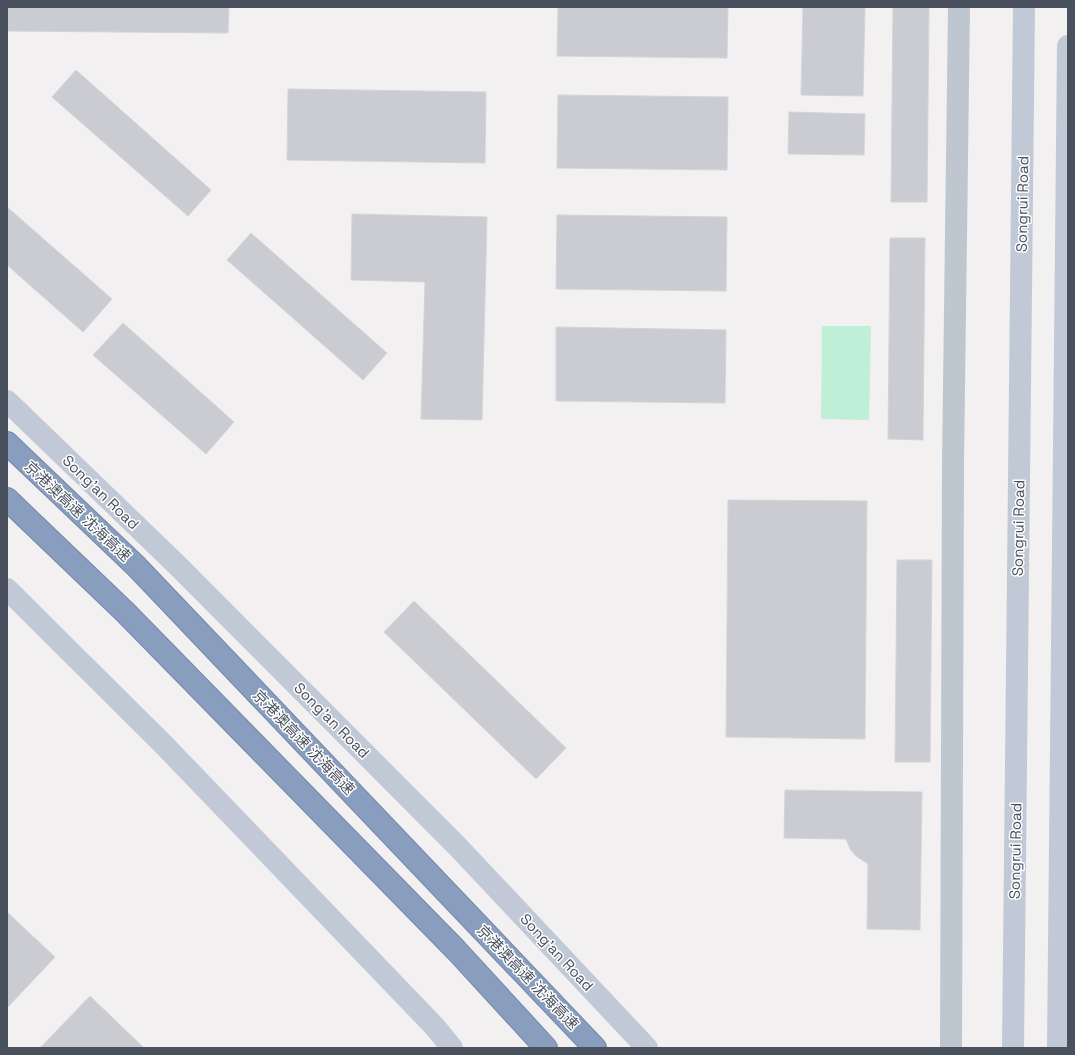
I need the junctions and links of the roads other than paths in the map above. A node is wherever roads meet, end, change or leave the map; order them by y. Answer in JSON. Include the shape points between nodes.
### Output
{"nodes":[{"id":1,"x":959,"y":7,"type":"edge"},
{"id":2,"x":1024,"y":7,"type":"edge"},
{"id":3,"x":1068,"y":46,"type":"edge"},
{"id":4,"x":7,"y":401,"type":"edge"},
{"id":5,"x":7,"y":443,"type":"edge"},
{"id":6,"x":7,"y":499,"type":"edge"},
{"id":7,"x":7,"y":589,"type":"edge"},
{"id":8,"x":452,"y":1048,"type":"edge"},
{"id":9,"x":546,"y":1048,"type":"edge"},
{"id":10,"x":595,"y":1048,"type":"edge"},
{"id":11,"x":647,"y":1048,"type":"edge"},
{"id":12,"x":951,"y":1048,"type":"edge"},
{"id":13,"x":1013,"y":1048,"type":"edge"},
{"id":14,"x":1058,"y":1048,"type":"edge"}],
"edges":[{"from":1,"to":12,"type":"street","via":[[953,464]]},
{"from":2,"to":13,"type":"street","name":"Songrui Road"},
{"from":3,"to":14,"type":"street"},
{"from":4,"to":11,"type":"street","name":"Song'an Road","via":[[176,564],[453,841]]},
{"from":5,"to":10,"type":"highway","name":"京港澳高速 沈海高速","via":[[136,566]]},
{"from":6,"to":9,"type":"highway","via":[[131,617],[456,950]]},
{"from":7,"to":8,"type":"street","via":[[165,746],[435,1027]]}]}
